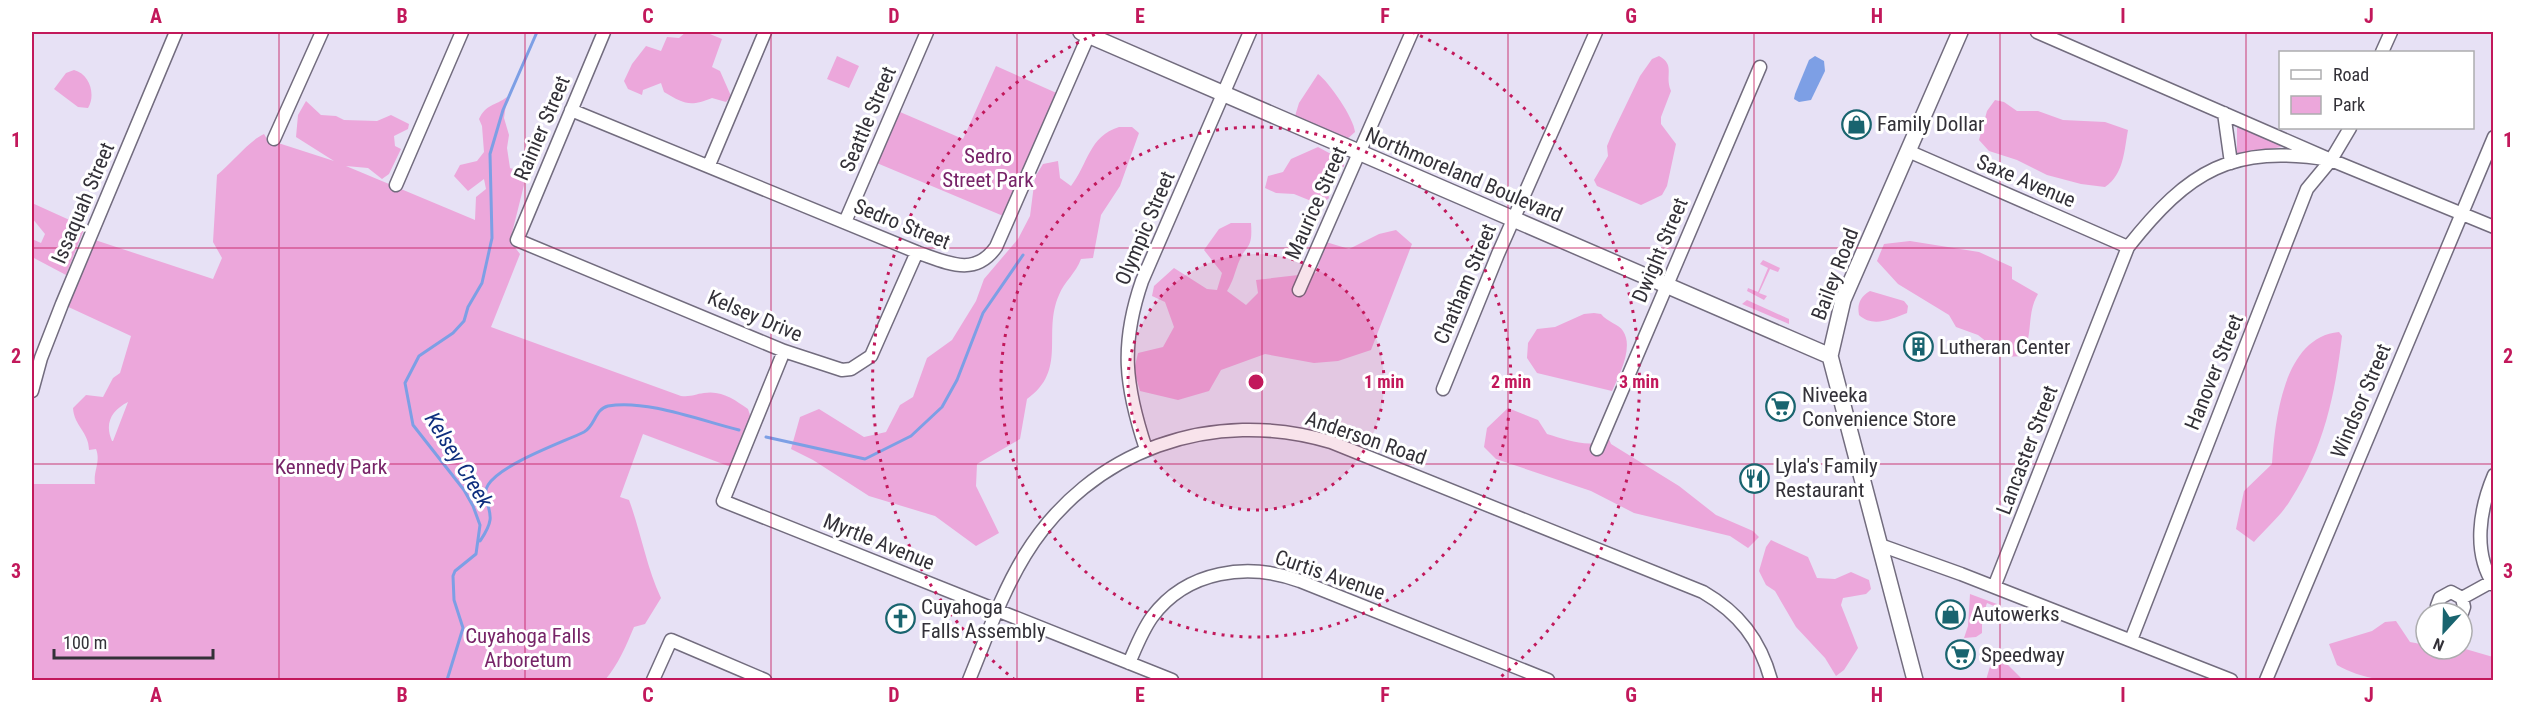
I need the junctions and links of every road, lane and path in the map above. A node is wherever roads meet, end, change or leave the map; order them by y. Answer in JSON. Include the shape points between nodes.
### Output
{"nodes":[{"id":1,"x":176,"y":32,"type":"edge"},
{"id":2,"x":322,"y":32,"type":"edge"},
{"id":3,"x":462,"y":32,"type":"edge"},
{"id":4,"x":604,"y":32,"type":"edge"},
{"id":5,"x":765,"y":32,"type":"edge"},
{"id":6,"x":927,"y":32,"type":"edge"},
{"id":7,"x":1250,"y":32,"type":"edge"},
{"id":8,"x":1412,"y":32,"type":"edge"},
{"id":9,"x":1596,"y":32,"type":"edge"},
{"id":10,"x":1960,"y":32,"type":"edge"},
{"id":11,"x":2037,"y":32,"type":"edge"},
{"id":12,"x":2391,"y":32,"type":"edge"},
{"id":13,"x":1087,"y":33,"type":"edge"},
{"id":14,"x":2382,"y":51,"type":"edge"},
{"id":15,"x":1760,"y":67,"type":"dead end"},
{"id":16,"x":1224,"y":93,"type":"junction"},
{"id":17,"x":571,"y":110,"type":"junction"},
{"id":18,"x":2224,"y":113,"type":"junction"},
{"id":19,"x":2349,"y":129,"type":"edge"},
{"id":20,"x":2493,"y":137,"type":"edge"},
{"id":21,"x":274,"y":139,"type":"dead end"},
{"id":22,"x":1908,"y":151,"type":"junction"},
{"id":23,"x":1359,"y":153,"type":"junction"},
{"id":24,"x":2331,"y":160,"type":"junction"},
{"id":25,"x":2231,"y":163,"type":"junction"},
{"id":26,"x":709,"y":165,"type":"junction"},
{"id":27,"x":396,"y":185,"type":"dead end"},
{"id":28,"x":2461,"y":214,"type":"junction"},
{"id":29,"x":1514,"y":219,"type":"junction"},
{"id":30,"x":845,"y":222,"type":"junction"},
{"id":31,"x":2493,"y":227,"type":"edge"},
{"id":32,"x":517,"y":240,"type":"joint"},
{"id":33,"x":2128,"y":247,"type":"junction"},
{"id":34,"x":916,"y":252,"type":"junction"},
{"id":35,"x":1667,"y":286,"type":"junction"},
{"id":36,"x":1299,"y":291,"type":"dead end"},
{"id":37,"x":784,"y":351,"type":"junction"},
{"id":38,"x":1830,"y":356,"type":"junction"},
{"id":39,"x":1443,"y":389,"type":"dead end"},
{"id":40,"x":32,"y":391,"type":"edge"},
{"id":41,"x":1146,"y":448,"type":"junction"},
{"id":42,"x":1597,"y":449,"type":"dead end"},
{"id":43,"x":2493,"y":475,"type":"edge"},
{"id":44,"x":1880,"y":545,"type":"junction"},
{"id":45,"x":2492,"y":583,"type":"edge"},
{"id":46,"x":1995,"y":587,"type":"junction"},
{"id":47,"x":2462,"y":598,"type":"junction"},
{"id":48,"x":2438,"y":601,"type":"edge"},
{"id":49,"x":2463,"y":601,"type":"edge"},
{"id":50,"x":997,"y":611,"type":"junction"},
{"id":51,"x":2131,"y":640,"type":"junction"},
{"id":52,"x":1129,"y":663,"type":"junction"},
{"id":53,"x":653,"y":681,"type":"edge"},
{"id":54,"x":765,"y":681,"type":"edge"},
{"id":55,"x":969,"y":681,"type":"edge"},
{"id":56,"x":1172,"y":681,"type":"edge"},
{"id":57,"x":1548,"y":681,"type":"edge"},
{"id":58,"x":1771,"y":681,"type":"edge"},
{"id":59,"x":1915,"y":681,"type":"edge"},
{"id":60,"x":2231,"y":681,"type":"edge"},
{"id":61,"x":2266,"y":681,"type":"edge"}],
"edges":[{"from":1,"to":40,"type":"street","name":"Issaquah Street","via":[[62,304]]},
{"from":2,"to":21,"type":"street"},
{"from":3,"to":27,"type":"street"},
{"from":4,"to":17,"type":"street","name":"Rainier Street"},
{"from":5,"to":26,"type":"street"},
{"from":6,"to":30,"type":"street","name":"Seattle Street"},
{"from":7,"to":16,"type":"street","name":"Olympic Street"},
{"from":8,"to":23,"type":"street","name":"Maurice Street"},
{"from":9,"to":29,"type":"street","name":"Chatham Street"},
{"from":10,"to":22,"type":"street","name":"Bailey Road"},
{"from":11,"to":18,"type":"street"},
{"from":12,"to":14,"type":"street"},
{"from":13,"to":16,"type":"street","name":"Northmoreland Boulevard"},
{"from":13,"to":34,"type":"street","name":"Sedro Street","via":[[991,254],[966,267],[957,267]]},
{"from":15,"to":35,"type":"street","name":"Dwight Street"},
{"from":16,"to":23,"type":"street","name":"Northmoreland Boulevard"},
{"from":16,"to":41,"type":"street","name":"Olympic Street","via":[[1142,281],[1130,321],[1126,355],[1129,392]]},
{"from":17,"to":26,"type":"street","name":"Sedro Street"},
{"from":17,"to":32,"type":"street","name":"Rainier Street"},
{"from":18,"to":24,"type":"street"},
{"from":18,"to":25,"type":"street"},
{"from":19,"to":24,"type":"street","name":"Hanover Street"},
{"from":20,"to":28,"type":"street","name":"Windsor Street"},
{"from":22,"to":33,"type":"street","name":"Saxe Avenue"},
{"from":22,"to":38,"type":"street","name":"Bailey Road","via":[[1843,300]]},
{"from":23,"to":29,"type":"street","name":"Northmoreland Boulevard"},
{"from":23,"to":36,"type":"street","name":"Maurice Street"},
{"from":24,"to":25,"type":"street","name":"Lancaster Street","via":[[2271,154]]},
{"from":24,"to":28,"type":"street"},
{"from":24,"to":51,"type":"street","name":"Hanover Street","via":[[2307,189]]},
{"from":25,"to":33,"type":"street","name":"Lancaster Street","via":[[2198,177],[2168,199]]},
{"from":26,"to":30,"type":"street","name":"Sedro Street"},
{"from":28,"to":31,"type":"street"},
{"from":28,"to":61,"type":"street","name":"Windsor Street"},
{"from":29,"to":35,"type":"street","name":"Northmoreland Boulevard"},
{"from":29,"to":39,"type":"street","name":"Chatham Street"},
{"from":30,"to":34,"type":"street","name":"Sedro Street"},
{"from":32,"to":37,"type":"street","name":"Kelsey Drive"},
{"from":33,"to":46,"type":"street","name":"Lancaster Street"},
{"from":34,"to":37,"type":"street","name":"Kelsey Drive","via":[[875,349],[865,362],[852,369],[834,369]]},
{"from":35,"to":38,"type":"street","name":"Northmoreland Boulevard"},
{"from":35,"to":42,"type":"street","name":"Dwight Street"},
{"from":37,"to":50,"type":"street","name":"Myrtle Avenue","via":[[723,501]]},
{"from":38,"to":44,"type":"street","name":"Bailey Road"},
{"from":41,"to":50,"type":"street","name":"Anderson Road","via":[[1089,483],[1056,514],[1025,555]]},
{"from":41,"to":58,"type":"street","name":"Anderson Road","via":[[1210,432],[1247,429],[1299,434],[1354,451],[1703,592],[1724,604],[1749,630],[1764,657]]},
{"from":43,"to":45,"type":"street","via":[[2480,530]]},
{"from":44,"to":46,"type":"street"},
{"from":44,"to":59,"type":"street","name":"Bailey Road"},
{"from":45,"to":47,"type":"street"},
{"from":46,"to":51,"type":"street"},
{"from":47,"to":48,"type":"street","via":[[2455,593],[2443,595]]},
{"from":47,"to":49,"type":"street"},
{"from":50,"to":52,"type":"street","name":"Myrtle Avenue"},
{"from":50,"to":55,"type":"street","name":"Anderson Road"},
{"from":51,"to":60,"type":"street"},
{"from":52,"to":56,"type":"street","name":"Myrtle Avenue"},
{"from":52,"to":57,"type":"street","name":"Curtis Avenue","via":[[1153,617],[1179,592],[1213,576],[1251,570],[1300,581]]},
{"from":53,"to":54,"type":"street","via":[[671,640]]}]}
